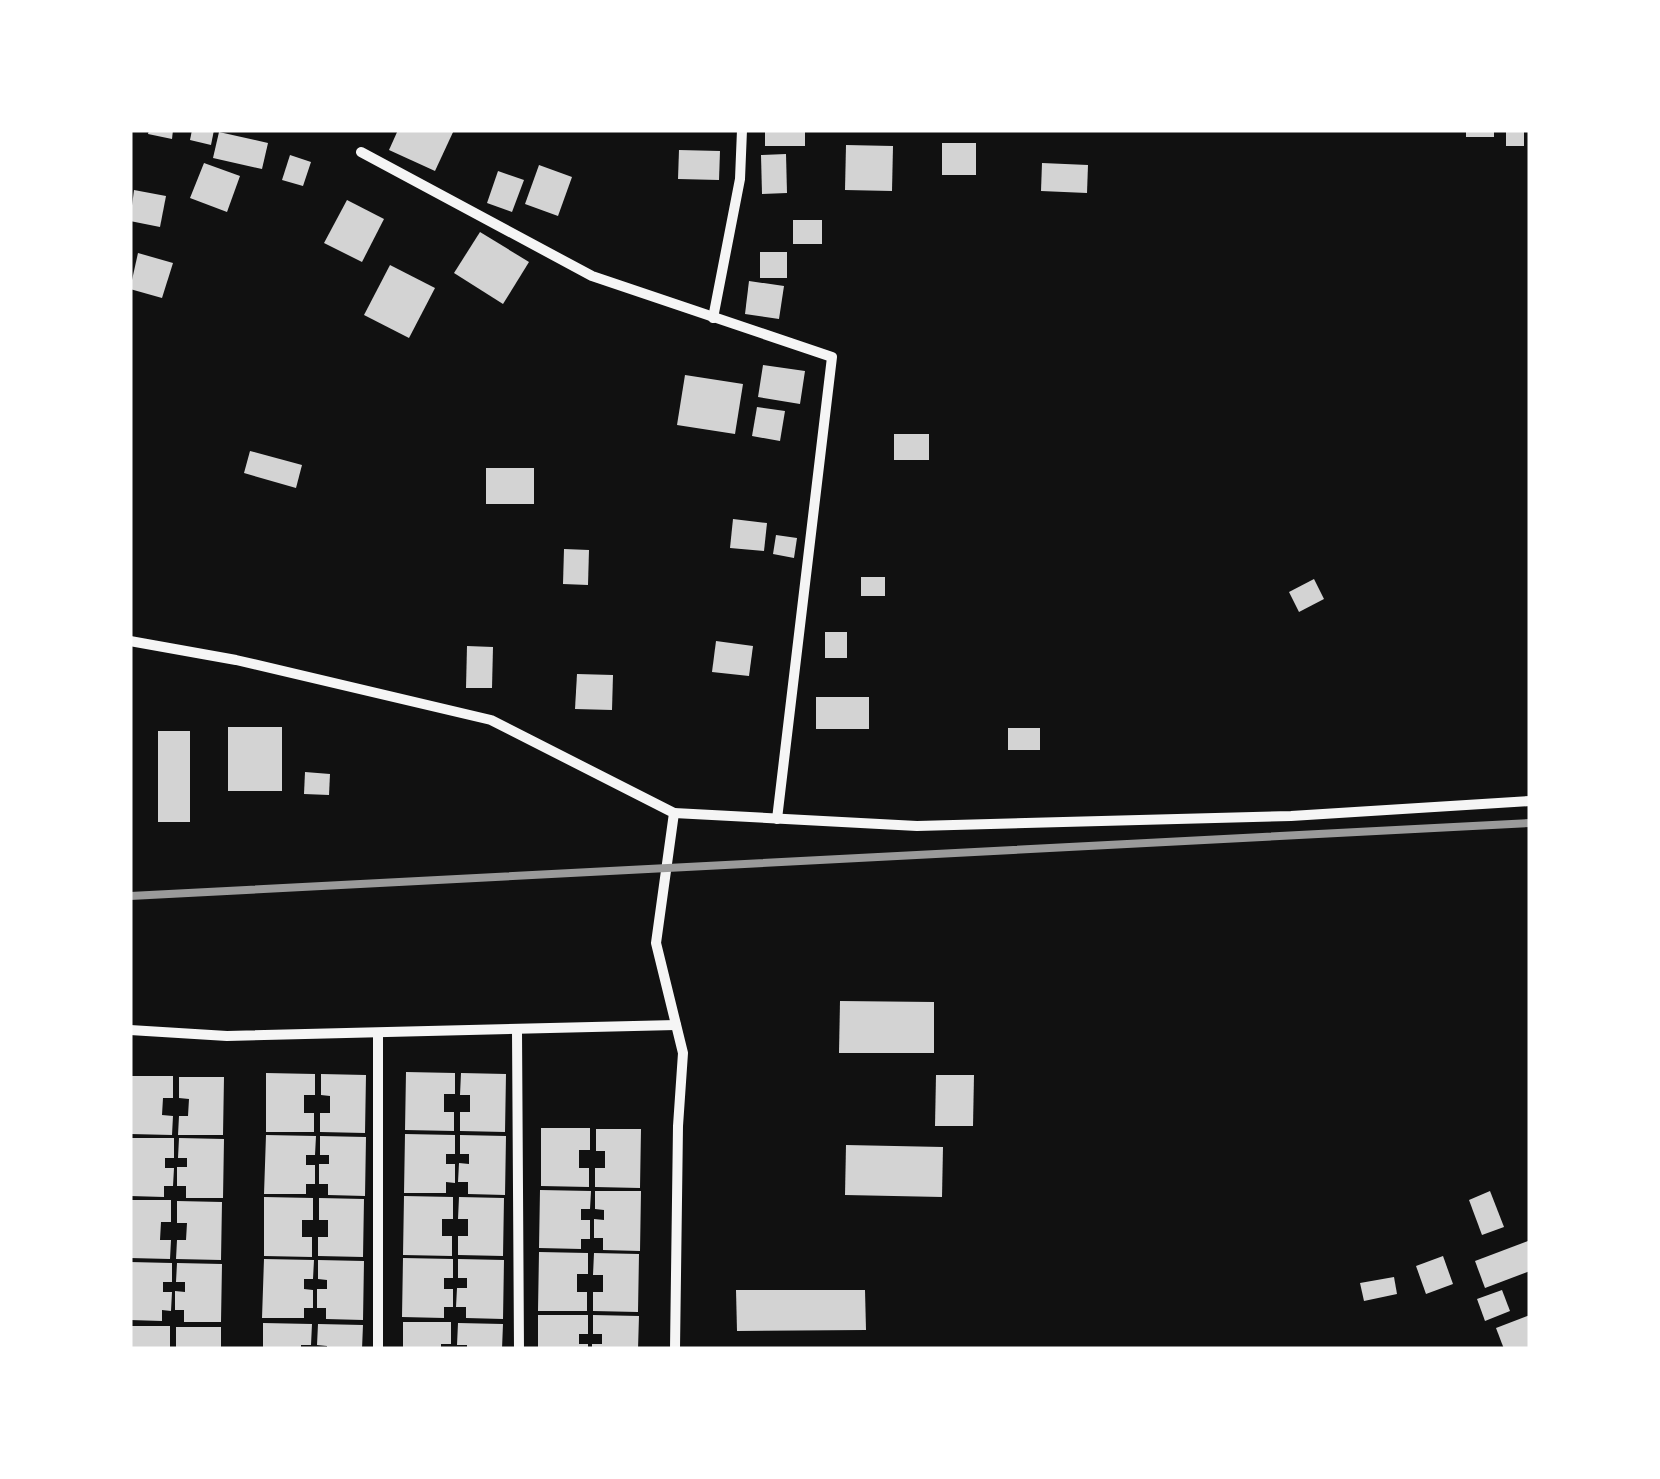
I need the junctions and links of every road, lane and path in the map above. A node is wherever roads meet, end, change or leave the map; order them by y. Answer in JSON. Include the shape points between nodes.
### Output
{"nodes":[{"id":1,"x":742,"y":130,"type":"edge"},
{"id":2,"x":360,"y":152,"type":"dead end"},
{"id":3,"x":714,"y":318,"type":"junction"},
{"id":4,"x":130,"y":641,"type":"edge"},
{"id":5,"x":1530,"y":800,"type":"edge"},
{"id":6,"x":674,"y":813,"type":"junction"},
{"id":7,"x":777,"y":818,"type":"junction"},
{"id":8,"x":676,"y":1026,"type":"junction"},
{"id":9,"x":130,"y":1030,"type":"edge"},
{"id":10,"x":517,"y":1031,"type":"junction"},
{"id":11,"x":378,"y":1033,"type":"junction"},
{"id":12,"x":378,"y":1349,"type":"edge"},
{"id":13,"x":519,"y":1349,"type":"edge"},
{"id":14,"x":675,"y":1349,"type":"edge"}],
"edges":[{"from":1,"to":3,"type":"street","via":[[740,179]]},
{"from":2,"to":3,"type":"street","via":[[592,276]]},
{"from":3,"to":7,"type":"street","via":[[832,357]]},
{"from":4,"to":6,"type":"street","via":[[491,720]]},
{"from":5,"to":7,"type":"street","via":[[1291,816],[917,826]]},
{"from":6,"to":7,"type":"street"},
{"from":6,"to":8,"type":"street","via":[[656,943]]},
{"from":8,"to":10,"type":"street"},
{"from":8,"to":14,"type":"street","via":[[683,1052]]},
{"from":9,"to":11,"type":"street"},
{"from":10,"to":11,"type":"street"},
{"from":10,"to":13,"type":"street"},
{"from":11,"to":12,"type":"street"}]}
